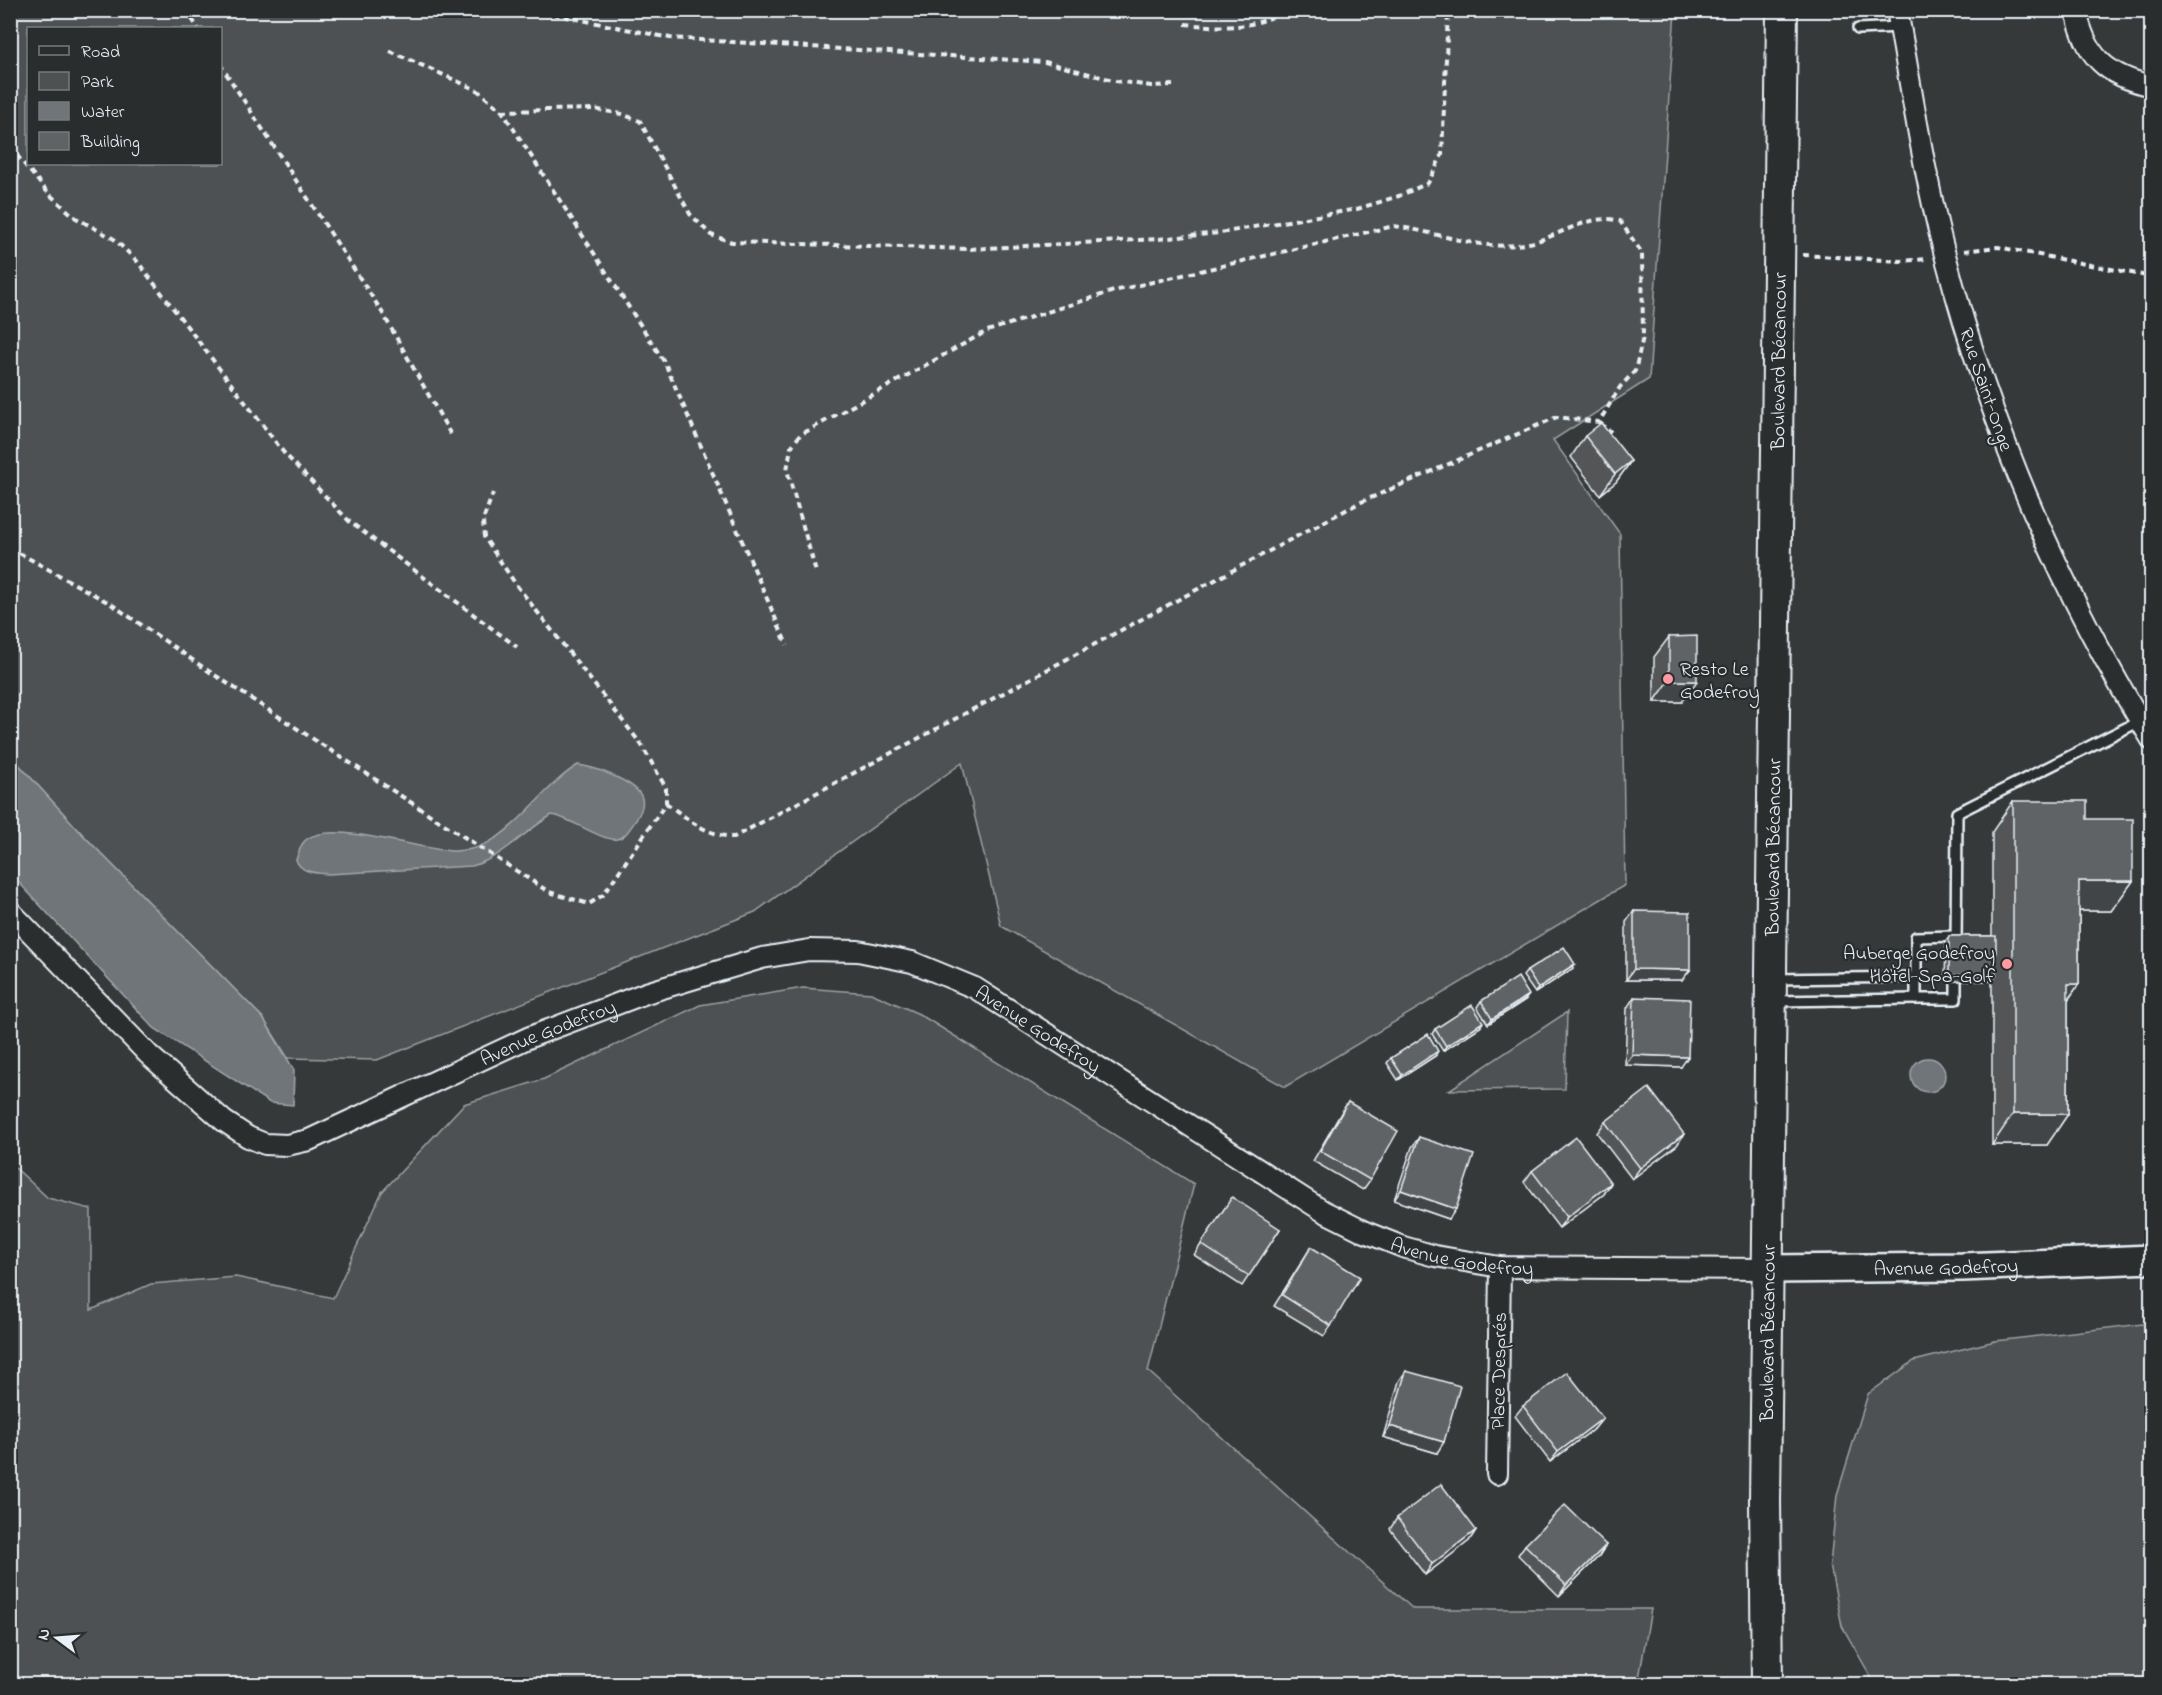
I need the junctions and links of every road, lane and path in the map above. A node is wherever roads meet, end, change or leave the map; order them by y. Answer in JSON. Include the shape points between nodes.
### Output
{"nodes":[{"id":1,"x":186,"y":10,"type":"edge"},
{"id":2,"x":533,"y":10,"type":"edge"},
{"id":3,"x":1288,"y":10,"type":"edge"},
{"id":4,"x":1448,"y":10,"type":"edge"},
{"id":5,"x":1782,"y":10,"type":"edge"},
{"id":6,"x":2076,"y":10,"type":"edge"},
{"id":7,"x":1898,"y":19,"type":"edge"},
{"id":8,"x":1185,"y":24,"type":"dead end"},
{"id":9,"x":197,"y":27,"type":"edge"},
{"id":10,"x":1858,"y":29,"type":"dead end"},
{"id":11,"x":390,"y":51,"type":"dead end"},
{"id":12,"x":222,"y":67,"type":"edge"},
{"id":13,"x":1175,"y":86,"type":"dead end"},
{"id":14,"x":2151,"y":86,"type":"edge"},
{"id":15,"x":502,"y":111,"type":"junction"},
{"id":16,"x":10,"y":147,"type":"edge"},
{"id":17,"x":1956,"y":253,"type":"dead end"},
{"id":18,"x":1799,"y":255,"type":"dead end"},
{"id":19,"x":1934,"y":257,"type":"dead end"},
{"id":20,"x":2151,"y":277,"type":"edge"},
{"id":21,"x":1599,"y":422,"type":"junction"},
{"id":22,"x":1611,"y":432,"type":"edge"},
{"id":23,"x":451,"y":435,"type":"dead end"},
{"id":24,"x":493,"y":493,"type":"dead end"},
{"id":25,"x":10,"y":548,"type":"edge"},
{"id":26,"x":816,"y":572,"type":"dead end"},
{"id":27,"x":787,"y":645,"type":"dead end"},
{"id":28,"x":517,"y":647,"type":"dead end"},
{"id":29,"x":2140,"y":721,"type":"junction"},
{"id":30,"x":2151,"y":741,"type":"edge"},
{"id":31,"x":666,"y":803,"type":"junction"},
{"id":32,"x":10,"y":911,"type":"edge"},
{"id":33,"x":1956,"y":936,"type":"junction"},
{"id":34,"x":1916,"y":977,"type":"junction"},
{"id":35,"x":1771,"y":990,"type":"junction"},
{"id":36,"x":1916,"y":999,"type":"junction"},
{"id":37,"x":2151,"y":1259,"type":"edge"},
{"id":38,"x":1500,"y":1267,"type":"junction"},
{"id":39,"x":1768,"y":1269,"type":"junction"},
{"id":40,"x":1497,"y":1474,"type":"dead end"},
{"id":41,"x":1767,"y":1684,"type":"edge"}],
"edges":[{"from":1,"to":9,"type":"path"},
{"from":2,"to":13,"type":"path","via":[[670,38],[1045,62],[1116,81]]},
{"from":3,"to":8,"type":"path","via":[[1249,27]]},
{"from":4,"to":15,"type":"path","via":[[1442,155],[1428,183],[1357,209],[1220,233],[969,249],[732,242],[711,235],[690,214],[639,121],[593,109]]},
{"from":5,"to":35,"type":"main road","name":"Boulevard Bécancour"},
{"from":6,"to":14,"type":"street","via":[[2081,35],[2092,56],[2132,82]]},
{"from":7,"to":10,"type":"lane"},
{"from":7,"to":29,"type":"street","name":"Rue Saint-Onge","via":[[1938,228],[1994,415],[2052,555]]},
{"from":11,"to":15,"type":"path","via":[[477,90]]},
{"from":12,"to":23,"type":"path","via":[[382,312]]},
{"from":15,"to":27,"type":"path","via":[[665,363]]},
{"from":16,"to":28,"type":"path","via":[[49,194],[76,218],[114,239],[137,261],[284,453],[350,522]]},
{"from":17,"to":20,"type":"path","via":[[1998,247]]},
{"from":18,"to":19,"type":"path","via":[[1900,261]]},
{"from":21,"to":22,"type":"path"},
{"from":21,"to":26,"type":"path","via":[[1620,387],[1635,371],[1643,337],[1642,253],[1620,221],[1605,216],[1530,243],[1500,248],[1394,226],[1114,291],[987,331],[800,435],[791,447],[787,470]]},
{"from":21,"to":31,"type":"path","via":[[1557,417],[1359,503],[734,837],[702,830]]},
{"from":24,"to":31,"type":"path","via":[[483,520],[484,537],[641,744],[666,788]]},
{"from":25,"to":31,"type":"path","via":[[111,604],[540,886],[571,901],[589,904],[603,896]]},
{"from":29,"to":30,"type":"street","name":"Rue Saint-Onge"},
{"from":29,"to":33,"type":"lane","via":[[1957,813]]},
{"from":32,"to":38,"type":"street","name":"Avenue Godefroy","via":[[176,1080],[232,1127],[265,1144],[309,1140],[530,1037],[693,977],[777,954],[842,949],[912,962],[975,988],[1354,1227],[1419,1252]]},
{"from":33,"to":34,"type":"lane","via":[[1916,937]]},
{"from":33,"to":36,"type":"lane","via":[[1956,999]]},
{"from":34,"to":35,"type":"lane"},
{"from":34,"to":36,"type":"lane"},
{"from":35,"to":36,"type":"lane"},
{"from":35,"to":39,"type":"main road","name":"Boulevard Bécancour"},
{"from":37,"to":39,"type":"street","name":"Avenue Godefroy","via":[[1962,1267]]},
{"from":38,"to":39,"type":"street","name":"Avenue Godefroy"},
{"from":38,"to":40,"type":"street","name":"Place Després"},
{"from":39,"to":41,"type":"main road","name":"Boulevard Bécancour"}]}
